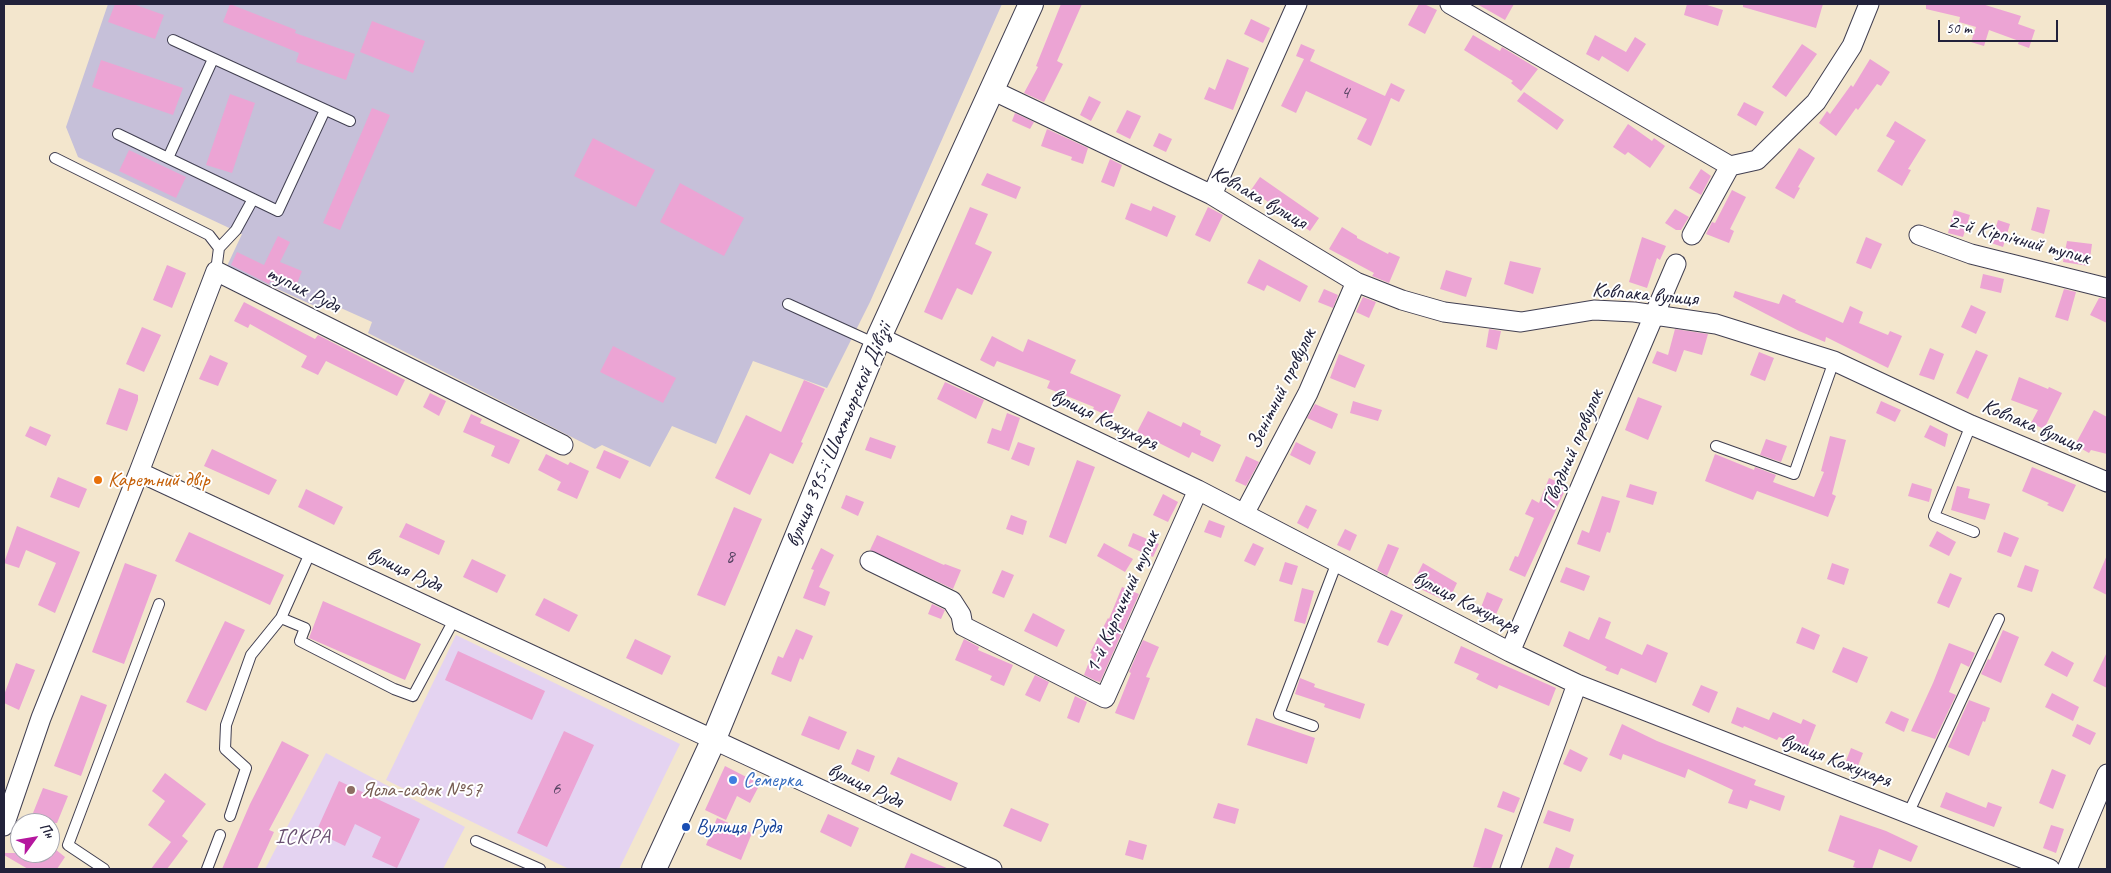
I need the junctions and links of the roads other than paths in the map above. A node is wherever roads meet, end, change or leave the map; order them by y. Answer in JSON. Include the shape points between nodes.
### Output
{"nodes":[{"id":1,"x":1031,"y":4,"type":"edge"},
{"id":2,"x":1297,"y":4,"type":"edge"},
{"id":3,"x":1450,"y":4,"type":"edge"},
{"id":4,"x":1870,"y":4,"type":"edge"},
{"id":5,"x":173,"y":40,"type":"dead end"},
{"id":6,"x":213,"y":59,"type":"junction"},
{"id":7,"x":992,"y":90,"type":"junction"},
{"id":8,"x":325,"y":110,"type":"junction"},
{"id":9,"x":350,"y":121,"type":"dead end"},
{"id":10,"x":118,"y":134,"type":"dead end"},
{"id":11,"x":55,"y":158,"type":"dead end"},
{"id":12,"x":168,"y":158,"type":"junction"},
{"id":13,"x":1730,"y":166,"type":"junction"},
{"id":14,"x":1212,"y":194,"type":"junction"},
{"id":15,"x":253,"y":199,"type":"junction"},
{"id":16,"x":1692,"y":235,"type":"dead end"},
{"id":17,"x":1919,"y":235,"type":"dead end"},
{"id":18,"x":219,"y":248,"type":"junction"},
{"id":19,"x":1676,"y":264,"type":"dead end"},
{"id":20,"x":216,"y":271,"type":"junction"},
{"id":21,"x":1356,"y":282,"type":"junction"},
{"id":22,"x":2107,"y":288,"type":"edge"},
{"id":23,"x":788,"y":304,"type":"dead end"},
{"id":24,"x":1656,"y":315,"type":"junction"},
{"id":25,"x":877,"y":340,"type":"junction"},
{"id":26,"x":1834,"y":361,"type":"junction"},
{"id":27,"x":1971,"y":425,"type":"junction"},
{"id":28,"x":563,"y":445,"type":"dead end"},
{"id":29,"x":1716,"y":446,"type":"dead end"},
{"id":30,"x":139,"y":472,"type":"junction"},
{"id":31,"x":2107,"y":482,"type":"edge"},
{"id":32,"x":1198,"y":490,"type":"junction"},
{"id":33,"x":1244,"y":514,"type":"junction"},
{"id":34,"x":1974,"y":532,"type":"dead end"},
{"id":35,"x":311,"y":551,"type":"junction"},
{"id":36,"x":870,"y":561,"type":"dead end"},
{"id":37,"x":1337,"y":562,"type":"junction"},
{"id":38,"x":159,"y":604,"type":"dead end"},
{"id":39,"x":281,"y":618,"type":"junction"},
{"id":40,"x":455,"y":618,"type":"junction"},
{"id":41,"x":1998,"y":619,"type":"dead end"},
{"id":42,"x":1510,"y":652,"type":"junction"},
{"id":43,"x":1576,"y":684,"type":"junction"},
{"id":44,"x":1313,"y":726,"type":"dead end"},
{"id":45,"x":713,"y":741,"type":"junction"},
{"id":46,"x":2107,"y":774,"type":"edge"},
{"id":47,"x":1908,"y":814,"type":"junction"},
{"id":48,"x":230,"y":816,"type":"dead end"},
{"id":49,"x":4,"y":826,"type":"edge"},
{"id":50,"x":220,"y":836,"type":"dead end"},
{"id":51,"x":476,"y":841,"type":"dead end"},
{"id":52,"x":104,"y":869,"type":"edge"},
{"id":53,"x":207,"y":869,"type":"edge"},
{"id":54,"x":540,"y":869,"type":"edge"},
{"id":55,"x":654,"y":869,"type":"edge"},
{"id":56,"x":992,"y":869,"type":"edge"},
{"id":57,"x":1510,"y":869,"type":"edge"},
{"id":58,"x":2050,"y":869,"type":"edge"},
{"id":59,"x":2067,"y":869,"type":"edge"}],
"edges":[{"from":1,"to":7,"type":"street","name":"вулиця 395-ї Шахтьорской Дівізіі"},
{"from":2,"to":14,"type":"street"},
{"from":3,"to":13,"type":"street"},
{"from":4,"to":13,"type":"street","via":[[1852,46],[1816,102],[1757,160]]},
{"from":5,"to":6,"type":"lane"},
{"from":6,"to":8,"type":"lane"},
{"from":6,"to":12,"type":"lane"},
{"from":7,"to":14,"type":"street","name":"Ковпака вулиця"},
{"from":7,"to":25,"type":"street","name":"вулиця 395-ї Шахтьорской Дівізіі"},
{"from":8,"to":9,"type":"lane"},
{"from":8,"to":15,"type":"lane","via":[[278,211]]},
{"from":10,"to":12,"type":"lane"},
{"from":11,"to":18,"type":"lane","via":[[209,235]]},
{"from":12,"to":15,"type":"lane"},
{"from":13,"to":16,"type":"street"},
{"from":14,"to":21,"type":"street","name":"Ковпака вулиця"},
{"from":15,"to":18,"type":"lane","via":[[236,230]]},
{"from":17,"to":22,"type":"street","name":"2-й Кірпічний тупик","via":[[1971,254]]},
{"from":18,"to":20,"type":"lane"},
{"from":19,"to":24,"type":"street","name":"Гвоздний провулок"},
{"from":20,"to":28,"type":"street","name":"тупик Рудя"},
{"from":20,"to":30,"type":"street"},
{"from":21,"to":24,"type":"street","name":"Ковпака вулиця","via":[[1444,312],[1521,322],[1594,310]]},
{"from":21,"to":33,"type":"street","name":"Зенітний провулок","via":[[1308,393]]},
{"from":23,"to":25,"type":"lane"},
{"from":24,"to":26,"type":"street","name":"Ковпака вулиця","via":[[1716,324]]},
{"from":24,"to":42,"type":"street","name":"Гвоздний провулок"},
{"from":25,"to":32,"type":"street","name":"вулиця Кожухаря"},
{"from":25,"to":45,"type":"street","name":"вулиця 395-ї Шахтьорской Дівізіі"},
{"from":26,"to":27,"type":"street","name":"Ковпака вулиця"},
{"from":26,"to":29,"type":"lane","via":[[1794,474]]},
{"from":27,"to":31,"type":"street","name":"Ковпака вулиця"},
{"from":27,"to":34,"type":"lane","via":[[1934,516]]},
{"from":30,"to":35,"type":"street","name":"вулиця Рудя"},
{"from":30,"to":49,"type":"street","via":[[41,718]]},
{"from":32,"to":33,"type":"street","name":"вулиця Кожухаря"},
{"from":32,"to":36,"type":"street","name":"1-й Кирпичний тупик","via":[[1106,698],[963,626],[961,615],[952,601]]},
{"from":33,"to":37,"type":"street","name":"вулиця Кожухаря"},
{"from":35,"to":39,"type":"lane"},
{"from":35,"to":40,"type":"street","name":"вулиця Рудя"},
{"from":37,"to":42,"type":"street","name":"вулиця Кожухаря"},
{"from":37,"to":44,"type":"lane","via":[[1279,714]]},
{"from":38,"to":52,"type":"lane","via":[[68,845]]},
{"from":39,"to":40,"type":"lane","via":[[304,628],[300,641],[412,696]]},
{"from":39,"to":48,"type":"lane","via":[[251,655],[226,725],[225,749],[246,768]]},
{"from":40,"to":45,"type":"street","name":"вулиця Рудя"},
{"from":41,"to":47,"type":"lane"},
{"from":42,"to":43,"type":"street","name":"вулиця Кожухаря"},
{"from":43,"to":47,"type":"street","name":"вулиця Кожухаря"},
{"from":43,"to":57,"type":"street"},
{"from":45,"to":55,"type":"street","name":"вулиця 395-ї Шахтьорской Дівізіі"},
{"from":45,"to":56,"type":"street","name":"вулиця Рудя"},
{"from":46,"to":59,"type":"street"},
{"from":47,"to":58,"type":"street","name":"вулиця Кожухаря"},
{"from":50,"to":53,"type":"lane"},
{"from":51,"to":54,"type":"lane"}]}
